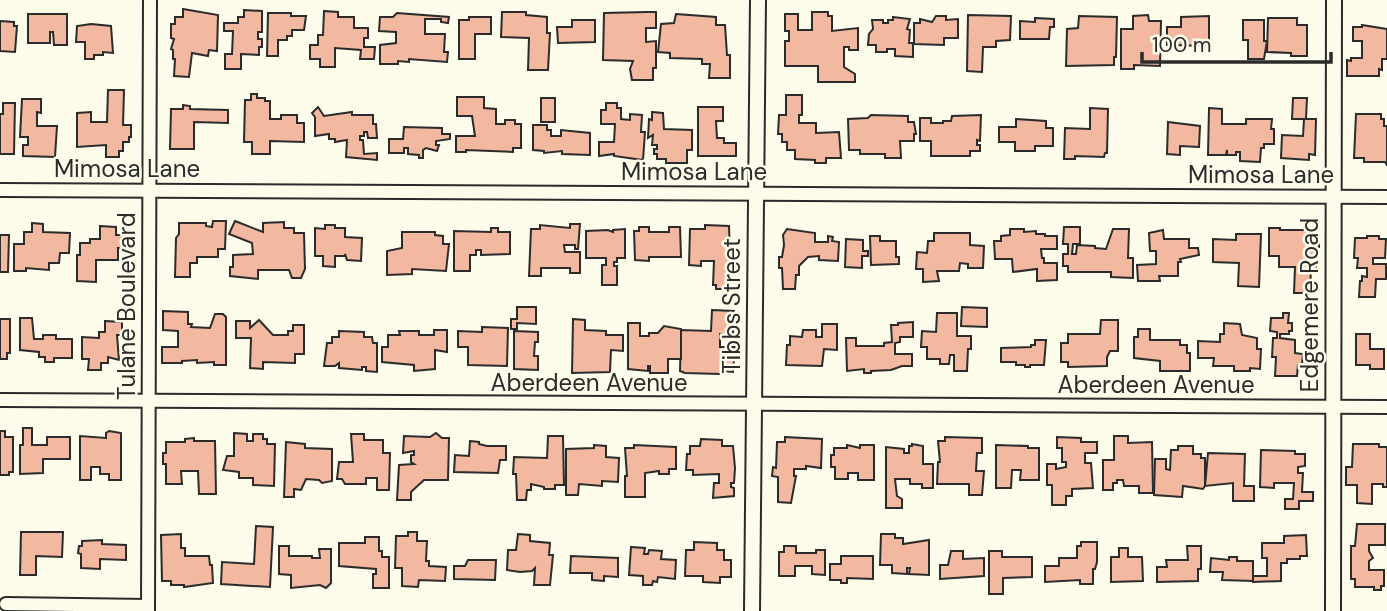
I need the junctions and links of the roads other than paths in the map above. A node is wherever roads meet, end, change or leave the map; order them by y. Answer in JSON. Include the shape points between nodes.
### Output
{"nodes":[{"id":1,"x":149,"y":0,"type":"edge"},
{"id":2,"x":758,"y":0,"type":"edge"},
{"id":3,"x":1334,"y":0,"type":"edge"},
{"id":4,"x":148,"y":189,"type":"junction"},
{"id":5,"x":0,"y":190,"type":"edge"},
{"id":6,"x":755,"y":193,"type":"junction"},
{"id":7,"x":1333,"y":196,"type":"junction"},
{"id":8,"x":1387,"y":197,"type":"edge"},
{"id":9,"x":0,"y":400,"type":"edge"},
{"id":10,"x":149,"y":401,"type":"junction"},
{"id":11,"x":755,"y":405,"type":"junction"},
{"id":12,"x":1333,"y":406,"type":"junction"},
{"id":13,"x":1387,"y":407,"type":"edge"},
{"id":14,"x":6,"y":604,"type":"dead end"},
{"id":15,"x":148,"y":608,"type":"edge"},
{"id":16,"x":752,"y":611,"type":"edge"},
{"id":17,"x":1333,"y":611,"type":"edge"}],
"edges":[{"from":1,"to":4,"type":"street","name":"Tulane Boulevard"},
{"from":2,"to":6,"type":"street","name":"Tibbs Street"},
{"from":3,"to":7,"type":"street","name":"Edgemere Road"},
{"from":4,"to":5,"type":"street","name":"Mimosa Lane"},
{"from":4,"to":6,"type":"street","name":"Mimosa Lane"},
{"from":4,"to":10,"type":"street","name":"Tulane Boulevard"},
{"from":6,"to":7,"type":"street","name":"Mimosa Lane"},
{"from":6,"to":11,"type":"street","name":"Tibbs Street"},
{"from":7,"to":8,"type":"street","name":"Mimosa Lane"},
{"from":7,"to":12,"type":"street","name":"Edgemere Road"},
{"from":9,"to":10,"type":"street","name":"Aberdeen Avenue"},
{"from":10,"to":11,"type":"street","name":"Aberdeen Avenue"},
{"from":10,"to":15,"type":"street","name":"Tulane Boulevard"},
{"from":11,"to":12,"type":"street","name":"Aberdeen Avenue"},
{"from":11,"to":16,"type":"street","name":"Tibbs Street"},
{"from":12,"to":13,"type":"street","name":"Aberdeen Avenue"},
{"from":12,"to":17,"type":"street","name":"Edgemere Road"},
{"from":14,"to":15,"type":"street"}]}
